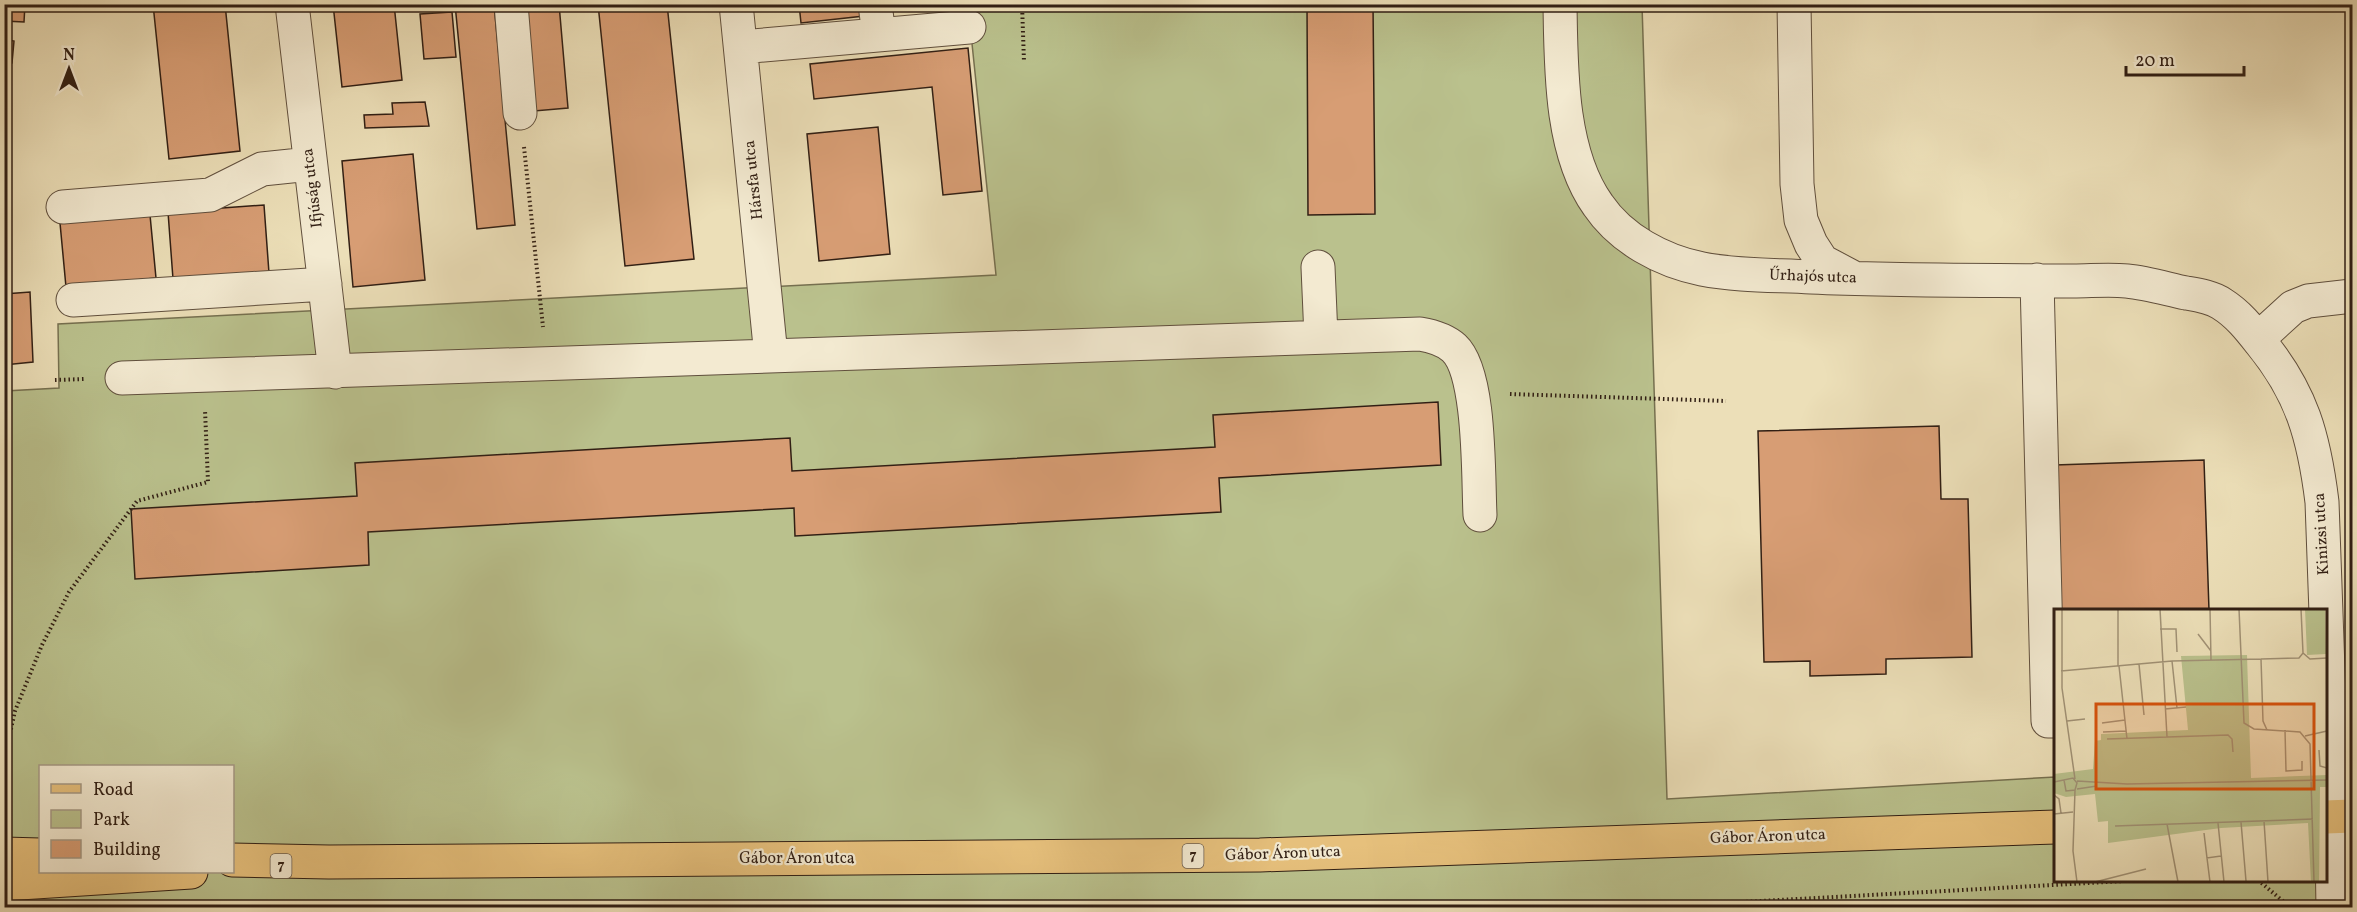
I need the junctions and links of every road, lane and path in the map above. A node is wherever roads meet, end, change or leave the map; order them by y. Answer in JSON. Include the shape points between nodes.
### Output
{"nodes":[{"id":1,"x":292,"y":4,"type":"edge"},
{"id":2,"x":511,"y":4,"type":"edge"},
{"id":3,"x":736,"y":4,"type":"edge"},
{"id":4,"x":1022,"y":4,"type":"edge"},
{"id":5,"x":1560,"y":4,"type":"edge"},
{"id":6,"x":1794,"y":4,"type":"edge"},
{"id":7,"x":877,"y":20,"type":"edge"},
{"id":8,"x":969,"y":27,"type":"dead end"},
{"id":9,"x":741,"y":47,"type":"junction"},
{"id":10,"x":1024,"y":62,"type":"dead end"},
{"id":11,"x":520,"y":113,"type":"joint"},
{"id":12,"x":310,"y":164,"type":"junction"},
{"id":13,"x":63,"y":207,"type":"dead end"},
{"id":14,"x":1318,"y":267,"type":"dead end"},
{"id":15,"x":1856,"y":279,"type":"junction"},
{"id":16,"x":2037,"y":280,"type":"junction"},
{"id":17,"x":324,"y":284,"type":"junction"},
{"id":18,"x":2352,"y":296,"type":"edge"},
{"id":19,"x":73,"y":300,"type":"dead end"},
{"id":20,"x":2252,"y":332,"type":"junction"},
{"id":21,"x":1321,"y":338,"type":"junction"},
{"id":22,"x":771,"y":356,"type":"junction"},
{"id":23,"x":547,"y":364,"type":"junction"},
{"id":24,"x":335,"y":372,"type":"junction"},
{"id":25,"x":203,"y":375,"type":"junction"},
{"id":26,"x":122,"y":378,"type":"dead end"},
{"id":27,"x":1473,"y":393,"type":"junction"},
{"id":28,"x":1726,"y":401,"type":"dead end"},
{"id":29,"x":1480,"y":515,"type":"dead end"},
{"id":30,"x":2054,"y":720,"type":"edge"},
{"id":31,"x":4,"y":760,"type":"edge"},
{"id":32,"x":2337,"y":817,"type":"edge"},
{"id":33,"x":2054,"y":827,"type":"edge"},
{"id":34,"x":4,"y":854,"type":"edge"},
{"id":35,"x":39,"y":855,"type":"edge"},
{"id":36,"x":234,"y":860,"type":"edge"},
{"id":37,"x":330,"y":862,"type":"junction"},
{"id":38,"x":234,"y":869,"type":"edge"},
{"id":39,"x":175,"y":873,"type":"edge"},
{"id":40,"x":2108,"y":882,"type":"edge"},
{"id":41,"x":2260,"y":882,"type":"edge"},
{"id":42,"x":4,"y":884,"type":"edge"},
{"id":43,"x":1634,"y":908,"type":"edge"},
{"id":44,"x":2291,"y":908,"type":"edge"},
{"id":45,"x":2333,"y":908,"type":"edge"}],
"edges":[{"from":1,"to":12,"type":"street","name":"Ifjúság utca"},
{"from":2,"to":11,"type":"street"},
{"from":3,"to":9,"type":"street","name":"Hársfa utca"},
{"from":4,"to":10,"type":"path"},
{"from":5,"to":15,"type":"street","name":"Űrhajós utca","via":[[1561,60],[1572,143],[1596,204],[1617,229],[1668,258],[1701,269]]},
{"from":6,"to":15,"type":"street","via":[[1801,220],[1822,261]]},
{"from":7,"to":8,"type":"street"},
{"from":7,"to":9,"type":"street"},
{"from":9,"to":22,"type":"street","name":"Hársfa utca"},
{"from":11,"to":23,"type":"path"},
{"from":12,"to":13,"type":"street","via":[[262,169],[210,195]]},
{"from":12,"to":17,"type":"street","name":"Ifjúság utca"},
{"from":14,"to":21,"type":"street"},
{"from":15,"to":16,"type":"street","name":"Űrhajós utca"},
{"from":16,"to":20,"type":"street","name":"Űrhajós utca","via":[[2127,281],[2205,297],[2220,302]]},
{"from":16,"to":30,"type":"street","via":[[2048,721]]},
{"from":17,"to":19,"type":"street"},
{"from":17,"to":24,"type":"street","name":"Ifjúság utca"},
{"from":18,"to":20,"type":"street","via":[[2308,301]]},
{"from":20,"to":32,"type":"street","name":"Kinizsi utca","via":[[2280,366],[2303,411],[2319,474]]},
{"from":21,"to":22,"type":"street"},
{"from":21,"to":27,"type":"street","via":[[1420,333],[1437,338],[1460,355]]},
{"from":22,"to":23,"type":"street"},
{"from":23,"to":24,"type":"street"},
{"from":24,"to":25,"type":"street"},
{"from":25,"to":26,"type":"street"},
{"from":25,"to":31,"type":"path","via":[[208,482],[137,501],[82,574],[69,592],[28,678],[15,711]]},
{"from":27,"to":28,"type":"path"},
{"from":27,"to":29,"type":"street"},
{"from":32,"to":45,"type":"street","name":"Kinizsi utca"},
{"from":33,"to":37,"type":"main road","name":"Gábor Áron utca","number":"7","via":[[1260,855]]},
{"from":34,"to":35,"type":"main road"},
{"from":36,"to":37,"type":"main road","name":"Gábor Áron utca","number":"7"},
{"from":37,"to":38,"type":"main road","name":"Gábor Áron utca","number":"7"},
{"from":39,"to":42,"type":"main road"},
{"from":40,"to":43,"type":"path"},
{"from":41,"to":44,"type":"path"}]}
